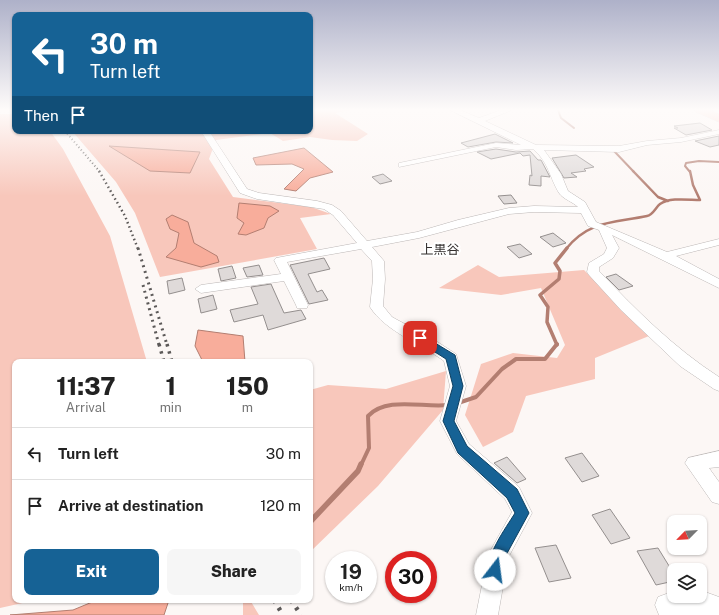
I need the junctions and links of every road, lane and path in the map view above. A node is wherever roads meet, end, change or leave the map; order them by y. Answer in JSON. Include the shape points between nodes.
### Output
{"nodes":[{"id":1,"x":210,"y":139,"type":"edge"},
{"id":2,"x":517,"y":139,"type":"edge"},
{"id":3,"x":687,"y":139,"type":"edge"},
{"id":4,"x":533,"y":147,"type":"junction"},
{"id":5,"x":402,"y":165,"type":"dead end"},
{"id":6,"x":585,"y":210,"type":"junction"},
{"id":7,"x":603,"y":228,"type":"junction"},
{"id":8,"x":719,"y":242,"type":"edge"},
{"id":9,"x":366,"y":245,"type":"junction"},
{"id":10,"x":664,"y":256,"type":"junction"},
{"id":11,"x":288,"y":277,"type":"junction"},
{"id":12,"x":719,"y":284,"type":"edge"},
{"id":13,"x":201,"y":289,"type":"dead end"},
{"id":14,"x":302,"y":305,"type":"dead end"},
{"id":15,"x":719,"y":385,"type":"edge"},
{"id":16,"x":719,"y":459,"type":"edge"},
{"id":17,"x":719,"y":496,"type":"edge"},
{"id":18,"x":719,"y":608,"type":"edge"},
{"id":19,"x":487,"y":615,"type":"edge"},
{"id":20,"x":670,"y":615,"type":"edge"}],
"edges":[{"from":1,"to":9,"type":"street","via":[[243,191],[257,196],[328,207],[337,213]]},
{"from":2,"to":4,"type":"street"},
{"from":3,"to":4,"type":"street","via":[[619,149]]},
{"from":4,"to":5,"type":"street","via":[[496,145]]},
{"from":4,"to":6,"type":"street","via":[[542,152],[564,193],[581,204]]},
{"from":6,"to":7,"type":"street","via":[[592,224]]},
{"from":6,"to":9,"type":"street","via":[[509,211],[420,235]]},
{"from":7,"to":10,"type":"street"},
{"from":7,"to":15,"type":"street","via":[[613,248],[609,256],[594,265],[593,272],[685,362]]},
{"from":8,"to":10,"type":"street"},
{"from":9,"to":11,"type":"street","via":[[280,260]]},
{"from":9,"to":19,"type":"street","via":[[378,261],[376,307],[387,320],[451,358],[458,386],[448,421],[463,449],[512,493],[522,513],[498,555]]},
{"from":10,"to":12,"type":"street"},
{"from":11,"to":13,"type":"street"},
{"from":11,"to":14,"type":"street"},
{"from":16,"to":17,"type":"street","via":[[694,463]]},
{"from":18,"to":20,"type":"street","via":[[708,604],[666,605]]}]}
